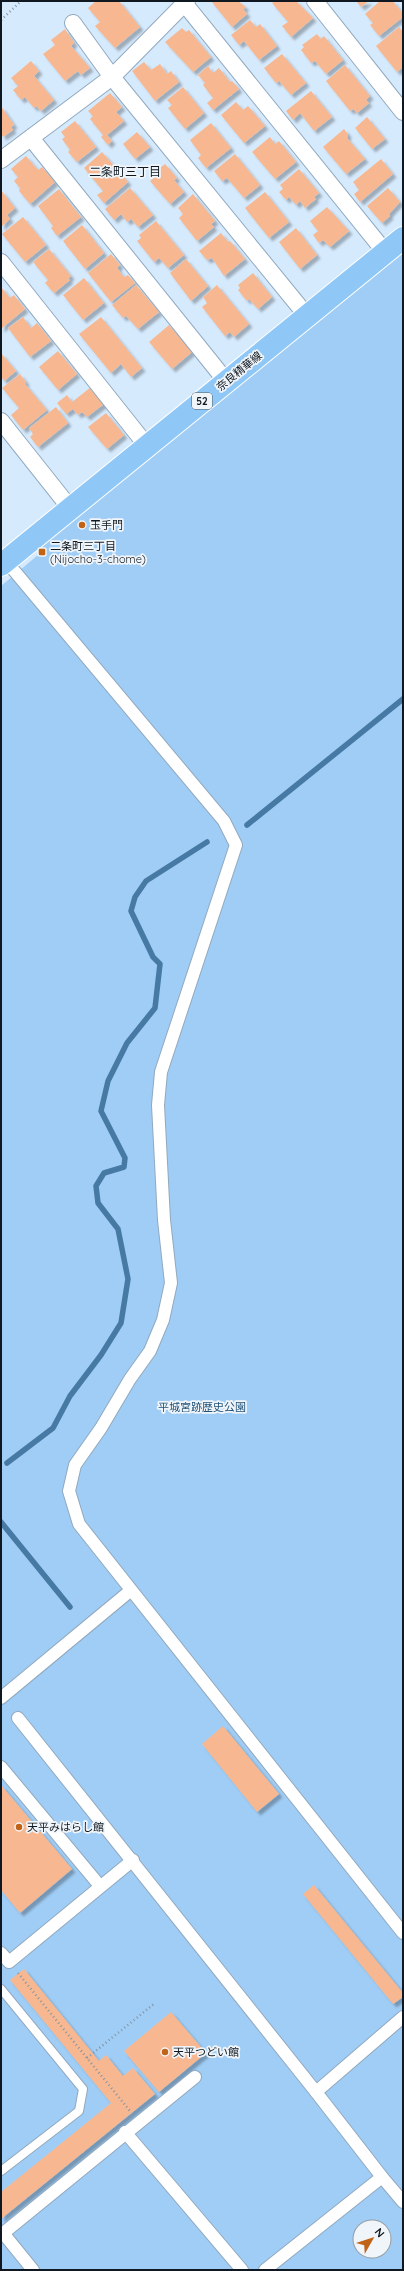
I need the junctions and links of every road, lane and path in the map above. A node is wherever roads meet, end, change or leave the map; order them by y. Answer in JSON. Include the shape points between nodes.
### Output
{"nodes":[{"id":1,"x":21,"y":1,"type":"edge"},
{"id":2,"x":315,"y":1,"type":"edge"},
{"id":3,"x":186,"y":2,"type":"edge"},
{"id":4,"x":1,"y":20,"type":"edge"},
{"id":5,"x":73,"y":23,"type":"dead end"},
{"id":6,"x":112,"y":77,"type":"junction"},
{"id":7,"x":403,"y":112,"type":"edge"},
{"id":8,"x":31,"y":138,"type":"junction"},
{"id":9,"x":1,"y":160,"type":"edge"},
{"id":10,"x":403,"y":238,"type":"edge"},
{"id":11,"x":385,"y":252,"type":"junction"},
{"id":12,"x":1,"y":262,"type":"edge"},
{"id":13,"x":307,"y":316,"type":"junction"},
{"id":14,"x":226,"y":381,"type":"junction"},
{"id":15,"x":1,"y":422,"type":"edge"},
{"id":16,"x":147,"y":446,"type":"junction"},
{"id":17,"x":70,"y":508,"type":"junction"},
{"id":18,"x":3,"y":563,"type":"edge"},
{"id":19,"x":130,"y":1590,"type":"junction"},
{"id":20,"x":1,"y":1698,"type":"edge"},
{"id":21,"x":18,"y":1718,"type":"dead end"},
{"id":22,"x":1,"y":1767,"type":"edge"},
{"id":23,"x":133,"y":1860,"type":"junction"},
{"id":24,"x":100,"y":1886,"type":"junction"},
{"id":25,"x":403,"y":1933,"type":"edge"},
{"id":26,"x":1,"y":1953,"type":"edge"},
{"id":27,"x":9,"y":1962,"type":"junction"},
{"id":28,"x":1,"y":1989,"type":"edge"},
{"id":29,"x":155,"y":2003,"type":"dead end"},
{"id":30,"x":403,"y":2016,"type":"edge"},
{"id":31,"x":87,"y":2058,"type":"junction"},
{"id":32,"x":195,"y":2077,"type":"dead end"},
{"id":33,"x":316,"y":2092,"type":"junction"},
{"id":34,"x":139,"y":2121,"type":"junction"},
{"id":35,"x":125,"y":2132,"type":"junction"},
{"id":36,"x":1,"y":2171,"type":"edge"},
{"id":37,"x":382,"y":2177,"type":"junction"},
{"id":38,"x":403,"y":2202,"type":"edge"},
{"id":39,"x":2,"y":2234,"type":"edge"},
{"id":40,"x":33,"y":2270,"type":"edge"},
{"id":41,"x":242,"y":2270,"type":"edge"},
{"id":42,"x":265,"y":2270,"type":"edge"}],
"edges":[{"from":1,"to":4,"type":"path"},
{"from":2,"to":7,"type":"street"},
{"from":3,"to":6,"type":"street"},
{"from":3,"to":11,"type":"street"},
{"from":5,"to":6,"type":"street"},
{"from":6,"to":8,"type":"street"},
{"from":6,"to":13,"type":"street"},
{"from":8,"to":9,"type":"street"},
{"from":8,"to":14,"type":"street"},
{"from":10,"to":11,"type":"main road","name":"奈良精華線","number":"52"},
{"from":11,"to":13,"type":"main road","name":"奈良精華線","number":"52"},
{"from":12,"to":16,"type":"street"},
{"from":13,"to":14,"type":"main road","name":"奈良精華線","number":"52"},
{"from":14,"to":16,"type":"main road","name":"奈良精華線","number":"52"},
{"from":15,"to":17,"type":"street"},
{"from":16,"to":17,"type":"main road","name":"奈良精華線","number":"52"},
{"from":17,"to":18,"type":"main road","name":"奈良精華線","number":"52"},
{"from":18,"to":19,"type":"street","via":[[219,815],[236,845],[161,1072],[158,1106],[164,1220],[171,1283],[163,1320],[150,1351],[75,1465],[69,1490],[79,1524]]},
{"from":19,"to":20,"type":"street"},
{"from":19,"to":25,"type":"street"},
{"from":21,"to":23,"type":"street"},
{"from":22,"to":24,"type":"street"},
{"from":23,"to":24,"type":"street"},
{"from":23,"to":33,"type":"street"},
{"from":24,"to":27,"type":"street"},
{"from":26,"to":27,"type":"street"},
{"from":27,"to":31,"type":"path"},
{"from":28,"to":36,"type":"lane","via":[[83,2089],[79,2111]]},
{"from":29,"to":31,"type":"path"},
{"from":30,"to":33,"type":"street"},
{"from":31,"to":34,"type":"path"},
{"from":32,"to":34,"type":"street"},
{"from":33,"to":37,"type":"street"},
{"from":34,"to":35,"type":"street"},
{"from":35,"to":39,"type":"street"},
{"from":35,"to":41,"type":"street"},
{"from":37,"to":38,"type":"street"},
{"from":37,"to":42,"type":"street"},
{"from":39,"to":40,"type":"street"}]}
